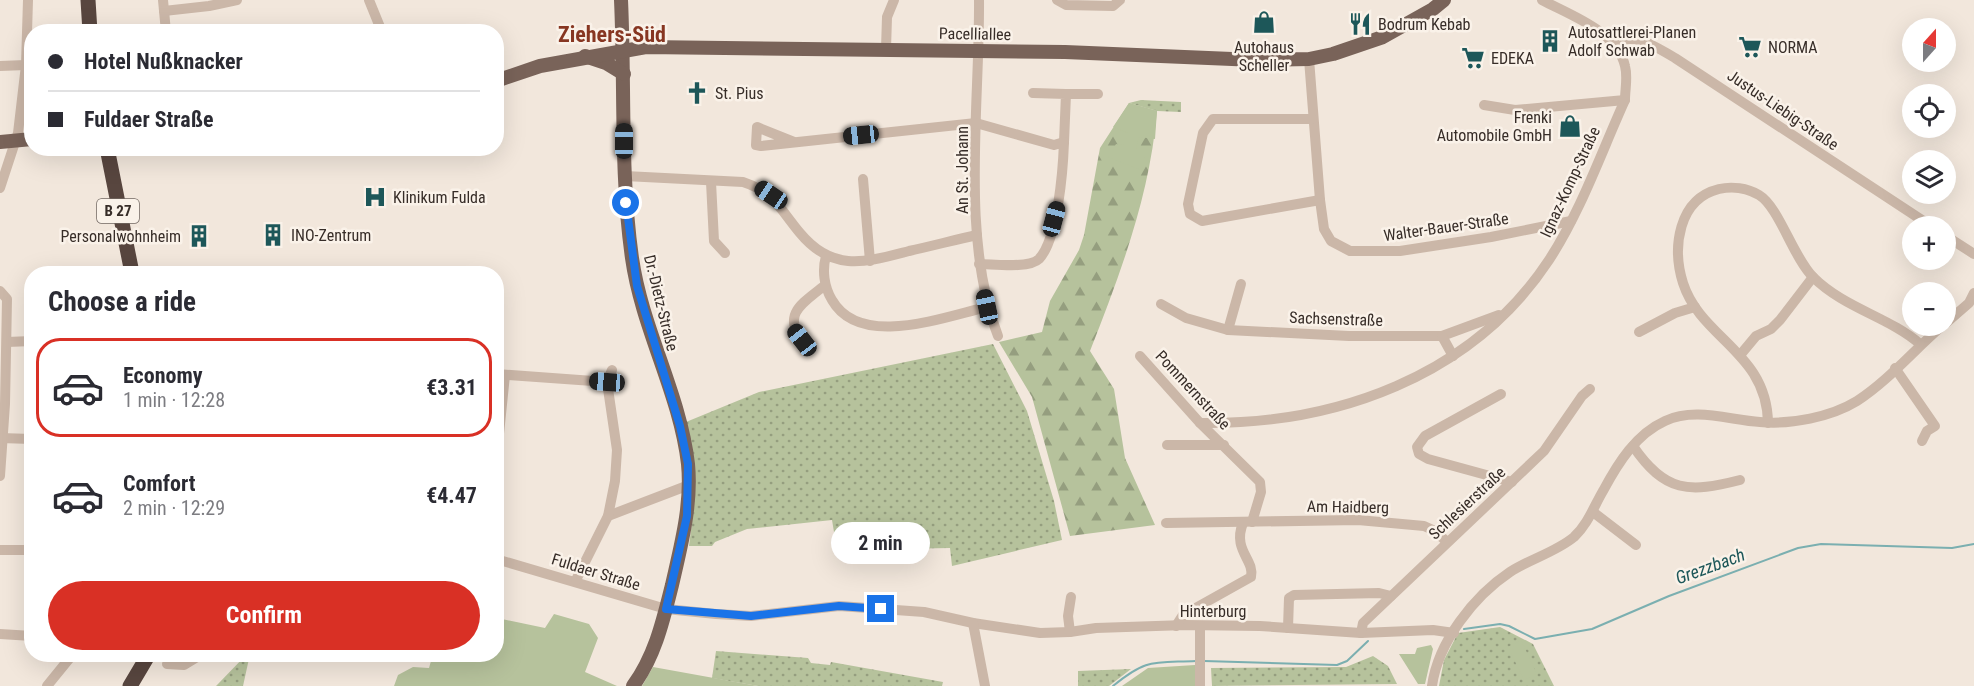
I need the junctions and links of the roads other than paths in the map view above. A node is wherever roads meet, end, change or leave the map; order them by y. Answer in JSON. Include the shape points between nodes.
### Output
{"nodes":[{"id":1,"x":28,"y":0,"type":"edge"},
{"id":2,"x":88,"y":0,"type":"edge"},
{"id":3,"x":237,"y":0,"type":"edge"},
{"id":4,"x":369,"y":0,"type":"edge"},
{"id":5,"x":621,"y":0,"type":"edge"},
{"id":6,"x":894,"y":0,"type":"edge"},
{"id":7,"x":979,"y":0,"type":"edge"},
{"id":8,"x":1057,"y":0,"type":"edge"},
{"id":9,"x":1120,"y":0,"type":"edge"},
{"id":10,"x":1444,"y":0,"type":"edge"},
{"id":11,"x":1542,"y":0,"type":"edge"},
{"id":12,"x":163,"y":6,"type":"edge"},
{"id":13,"x":27,"y":24,"type":"edge"},
{"id":14,"x":90,"y":24,"type":"edge"},
{"id":15,"x":165,"y":24,"type":"edge"},
{"id":16,"x":379,"y":24,"type":"edge"},
{"id":17,"x":1612,"y":44,"type":"junction"},
{"id":18,"x":886,"y":49,"type":"junction"},
{"id":19,"x":623,"y":50,"type":"junction"},
{"id":20,"x":978,"y":50,"type":"junction"},
{"id":21,"x":585,"y":56,"type":"junction"},
{"id":22,"x":1309,"y":59,"type":"junction"},
{"id":23,"x":24,"y":64,"type":"edge"},
{"id":24,"x":0,"y":66,"type":"edge"},
{"id":25,"x":624,"y":74,"type":"junction"},
{"id":26,"x":504,"y":78,"type":"edge"},
{"id":27,"x":24,"y":81,"type":"edge"},
{"id":28,"x":1033,"y":93,"type":"dead end"},
{"id":29,"x":1066,"y":94,"type":"junction"},
{"id":30,"x":1098,"y":94,"type":"dead end"},
{"id":31,"x":1625,"y":100,"type":"junction"},
{"id":32,"x":1484,"y":105,"type":"dead end"},
{"id":33,"x":1312,"y":119,"type":"junction"},
{"id":34,"x":976,"y":123,"type":"junction"},
{"id":35,"x":24,"y":140,"type":"edge"},
{"id":36,"x":17,"y":141,"type":"junction"},
{"id":37,"x":0,"y":142,"type":"edge"},
{"id":38,"x":794,"y":142,"type":"dead end"},
{"id":39,"x":1064,"y":142,"type":"junction"},
{"id":40,"x":109,"y":156,"type":"edge"},
{"id":41,"x":625,"y":176,"type":"junction"},
{"id":42,"x":863,"y":179,"type":"dead end"},
{"id":43,"x":711,"y":182,"type":"junction"},
{"id":44,"x":0,"y":188,"type":"edge"},
{"id":45,"x":1320,"y":200,"type":"junction"},
{"id":46,"x":1916,"y":216,"type":"edge"},
{"id":47,"x":1571,"y":221,"type":"junction"},
{"id":48,"x":977,"y":235,"type":"junction"},
{"id":49,"x":1956,"y":242,"type":"edge"},
{"id":50,"x":725,"y":253,"type":"dead end"},
{"id":51,"x":1974,"y":254,"type":"edge"},
{"id":52,"x":826,"y":256,"type":"junction"},
{"id":53,"x":870,"y":261,"type":"junction"},
{"id":54,"x":980,"y":264,"type":"junction"},
{"id":55,"x":131,"y":266,"type":"edge"},
{"id":56,"x":1813,"y":277,"type":"junction"},
{"id":57,"x":1241,"y":284,"type":"dead end"},
{"id":58,"x":825,"y":285,"type":"junction"},
{"id":59,"x":0,"y":291,"type":"edge"},
{"id":60,"x":1974,"y":293,"type":"edge"},
{"id":61,"x":1161,"y":304,"type":"dead end"},
{"id":62,"x":987,"y":307,"type":"junction"},
{"id":63,"x":1695,"y":307,"type":"junction"},
{"id":64,"x":1502,"y":314,"type":"junction"},
{"id":65,"x":1956,"y":314,"type":"edge"},
{"id":66,"x":1228,"y":330,"type":"junction"},
{"id":67,"x":1639,"y":332,"type":"dead end"},
{"id":68,"x":998,"y":336,"type":"dead end"},
{"id":69,"x":1442,"y":336,"type":"junction"},
{"id":70,"x":1930,"y":336,"type":"edge"},
{"id":71,"x":802,"y":340,"type":"dead end"},
{"id":72,"x":24,"y":341,"type":"edge"},
{"id":73,"x":8,"y":342,"type":"junction"},
{"id":74,"x":1920,"y":344,"type":"junction"},
{"id":75,"x":1741,"y":354,"type":"junction"},
{"id":76,"x":1140,"y":356,"type":"dead end"},
{"id":77,"x":1453,"y":356,"type":"junction"},
{"id":78,"x":1895,"y":368,"type":"junction"},
{"id":79,"x":612,"y":370,"type":"dead end"},
{"id":80,"x":504,"y":374,"type":"edge"},
{"id":81,"x":607,"y":382,"type":"junction"},
{"id":82,"x":1590,"y":389,"type":"dead end"},
{"id":83,"x":1501,"y":394,"type":"dead end"},
{"id":84,"x":1200,"y":423,"type":"junction"},
{"id":85,"x":1225,"y":423,"type":"junction"},
{"id":86,"x":1768,"y":423,"type":"junction"},
{"id":87,"x":1,"y":438,"type":"edge"},
{"id":88,"x":24,"y":439,"type":"edge"},
{"id":89,"x":1922,"y":441,"type":"dead end"},
{"id":90,"x":1220,"y":442,"type":"junction"},
{"id":91,"x":1167,"y":445,"type":"dead end"},
{"id":92,"x":1633,"y":446,"type":"junction"},
{"id":93,"x":0,"y":476,"type":"edge"},
{"id":94,"x":1740,"y":480,"type":"dead end"},
{"id":95,"x":1512,"y":482,"type":"junction"},
{"id":96,"x":689,"y":486,"type":"junction"},
{"id":97,"x":1593,"y":512,"type":"junction"},
{"id":98,"x":608,"y":516,"type":"junction"},
{"id":99,"x":1247,"y":522,"type":"junction"},
{"id":100,"x":1166,"y":523,"type":"dead end"},
{"id":101,"x":1447,"y":542,"type":"junction"},
{"id":102,"x":1636,"y":545,"type":"dead end"},
{"id":103,"x":0,"y":550,"type":"edge"},
{"id":104,"x":24,"y":550,"type":"edge"},
{"id":105,"x":504,"y":561,"type":"edge"},
{"id":106,"x":576,"y":580,"type":"junction"},
{"id":107,"x":1390,"y":596,"type":"junction"},
{"id":108,"x":1071,"y":597,"type":"dead end"},
{"id":109,"x":666,"y":609,"type":"junction"},
{"id":110,"x":973,"y":623,"type":"junction"},
{"id":111,"x":1176,"y":626,"type":"junction"},
{"id":112,"x":1200,"y":626,"type":"junction"},
{"id":113,"x":1288,"y":628,"type":"junction"},
{"id":114,"x":1070,"y":632,"type":"junction"},
{"id":115,"x":1361,"y":633,"type":"junction"},
{"id":116,"x":1454,"y":633,"type":"junction"},
{"id":117,"x":0,"y":634,"type":"edge"},
{"id":118,"x":24,"y":636,"type":"edge"},
{"id":119,"x":66,"y":662,"type":"edge"},
{"id":120,"x":144,"y":662,"type":"edge"},
{"id":121,"x":159,"y":662,"type":"edge"},
{"id":122,"x":172,"y":662,"type":"edge"},
{"id":123,"x":188,"y":662,"type":"edge"},
{"id":124,"x":47,"y":686,"type":"edge"},
{"id":125,"x":130,"y":686,"type":"edge"},
{"id":126,"x":139,"y":686,"type":"edge"},
{"id":127,"x":633,"y":686,"type":"edge"},
{"id":128,"x":985,"y":686,"type":"edge"},
{"id":129,"x":1200,"y":686,"type":"edge"},
{"id":130,"x":1432,"y":686,"type":"edge"}],
"edges":[{"from":1,"to":13,"type":"street"},
{"from":2,"to":14,"type":"highway"},
{"from":3,"to":12,"type":"street","via":[[209,6]]},
{"from":4,"to":16,"type":"street"},
{"from":5,"to":19,"type":"main road","name":"Dr.-Dietz-Straße"},
{"from":6,"to":18,"type":"street","via":[[887,17]]},
{"from":7,"to":20,"type":"street","name":"An St. Johann"},
{"from":8,"to":9,"type":"street","via":[[1066,5],[1113,6]]},
{"from":10,"to":22,"type":"main road","name":"Pacelliallee","via":[[1383,37]]},
{"from":11,"to":17,"type":"street","name":"Ignaz-Komp-Straße","via":[[1601,33]]},
{"from":12,"to":15,"type":"street"},
{"from":17,"to":31,"type":"street","name":"Ignaz-Komp-Straße","via":[[1626,67]]},
{"from":17,"to":46,"type":"street","name":"Justus-Liebig-Straße","via":[[1626,37],[1636,38],[1675,58]]},
{"from":18,"to":19,"type":"main road","name":"Pacelliallee"},
{"from":18,"to":20,"type":"main road","name":"Pacelliallee"},
{"from":19,"to":21,"type":"main road","name":"Pacelliallee"},
{"from":19,"to":25,"type":"main road","name":"Dr.-Dietz-Straße"},
{"from":20,"to":22,"type":"main road","name":"Pacelliallee"},
{"from":20,"to":34,"type":"street","name":"An St. Johann"},
{"from":21,"to":25,"type":"main road"},
{"from":21,"to":26,"type":"main road","name":"Pacelliallee"},
{"from":22,"to":33,"type":"street","name":"Walter-Bauer-Straße"},
{"from":23,"to":24,"type":"street"},
{"from":25,"to":41,"type":"main road","name":"Dr.-Dietz-Straße"},
{"from":27,"to":36,"type":"street"},
{"from":28,"to":29,"type":"street"},
{"from":29,"to":30,"type":"street"},
{"from":29,"to":39,"type":"street"},
{"from":31,"to":32,"type":"street","via":[[1515,110]]},
{"from":31,"to":47,"type":"street","name":"Ignaz-Komp-Straße"},
{"from":33,"to":45,"type":"street","name":"Walter-Bauer-Straße"},
{"from":33,"to":45,"type":"street","via":[[1213,119],[1203,133],[1188,204],[1190,214],[1202,221]]},
{"from":34,"to":38,"type":"street"},
{"from":34,"to":39,"type":"street","via":[[1054,145]]},
{"from":34,"to":48,"type":"street","name":"An St. Johann"},
{"from":35,"to":36,"type":"main road"},
{"from":36,"to":37,"type":"main road"},
{"from":36,"to":44,"type":"street"},
{"from":39,"to":54,"type":"street","via":[[1058,204],[1039,258],[1031,263]]},
{"from":40,"to":55,"type":"highway","number":"B 27"},
{"from":41,"to":43,"type":"street"},
{"from":41,"to":96,"type":"main road","name":"Dr.-Dietz-Straße","via":[[633,268],[680,426]]},
{"from":42,"to":53,"type":"street"},
{"from":43,"to":50,"type":"street","via":[[714,241]]},
{"from":43,"to":52,"type":"street","via":[[743,182],[759,187],[771,195],[807,241]]},
{"from":45,"to":47,"type":"street","name":"Walter-Bauer-Straße","via":[[1324,229],[1331,241],[1350,251],[1400,251]]},
{"from":47,"to":64,"type":"street","name":"Ignaz-Komp-Straße","via":[[1548,261]]},
{"from":48,"to":53,"type":"street"},
{"from":48,"to":54,"type":"street","name":"An St. Johann"},
{"from":49,"to":51,"type":"street"},
{"from":52,"to":53,"type":"street"},
{"from":52,"to":58,"type":"street"},
{"from":54,"to":62,"type":"street","name":"An St. Johann"},
{"from":56,"to":63,"type":"street","via":[[1792,248],[1768,202],[1741,188],[1708,192],[1693,204],[1679,232],[1683,283]]},
{"from":56,"to":74,"type":"street","via":[[1849,304],[1907,332]]},
{"from":56,"to":75,"type":"street","via":[[1780,320],[1756,336]]},
{"from":57,"to":66,"type":"street"},
{"from":58,"to":62,"type":"street","via":[[844,315],[871,327],[887,328]]},
{"from":58,"to":71,"type":"street","via":[[794,315],[792,323]]},
{"from":59,"to":73,"type":"street","via":[[7,299]]},
{"from":60,"to":65,"type":"street"},
{"from":61,"to":66,"type":"street","name":"Sachsenstraße","via":[[1186,318]]},
{"from":62,"to":68,"type":"street","name":"An St. Johann"},
{"from":63,"to":67,"type":"street"},
{"from":63,"to":75,"type":"street"},
{"from":64,"to":69,"type":"street","name":"Sachsenstraße"},
{"from":64,"to":77,"type":"street","name":"Ignaz-Komp-Straße"},
{"from":66,"to":69,"type":"street","name":"Sachsenstraße"},
{"from":69,"to":77,"type":"street"},
{"from":70,"to":74,"type":"street"},
{"from":72,"to":73,"type":"street"},
{"from":73,"to":87,"type":"street"},
{"from":74,"to":78,"type":"street"},
{"from":75,"to":86,"type":"street","via":[[1763,393]]},
{"from":76,"to":84,"type":"street","name":"Pommernstraße"},
{"from":77,"to":85,"type":"street","name":"Ignaz-Komp-Straße","via":[[1401,386],[1364,401],[1321,411]]},
{"from":78,"to":86,"type":"street","via":[[1857,401],[1842,408]]},
{"from":78,"to":89,"type":"street","via":[[1935,426]]},
{"from":79,"to":81,"type":"street"},
{"from":80,"to":81,"type":"street"},
{"from":81,"to":98,"type":"street","via":[[617,450]]},
{"from":82,"to":95,"type":"street","name":"Schlesierstraße","via":[[1544,451]]},
{"from":83,"to":95,"type":"street","via":[[1425,436],[1417,447],[1419,454],[1428,459]]},
{"from":84,"to":85,"type":"street","name":"Ignaz-Komp-Straße"},
{"from":84,"to":90,"type":"street","name":"Pommernstraße"},
{"from":85,"to":90,"type":"street"},
{"from":86,"to":92,"type":"street","via":[[1685,415],[1647,431]]},
{"from":87,"to":88,"type":"street"},
{"from":87,"to":93,"type":"street"},
{"from":90,"to":91,"type":"street","name":"Pommernstraße"},
{"from":90,"to":99,"type":"street","name":"Pommernstraße","via":[[1260,482],[1261,492]]},
{"from":92,"to":94,"type":"street","via":[[1666,480],[1692,490]]},
{"from":92,"to":97,"type":"street"},
{"from":95,"to":101,"type":"street","name":"Schlesierstraße"},
{"from":96,"to":98,"type":"street"},
{"from":96,"to":109,"type":"main road","name":"Dr.-Dietz-Straße","via":[[687,516]]},
{"from":97,"to":102,"type":"street"},
{"from":97,"to":116,"type":"street","via":[[1574,536],[1510,572],[1488,590]]},
{"from":98,"to":106,"type":"street"},
{"from":99,"to":100,"type":"street","name":"Am Haidberg"},
{"from":99,"to":101,"type":"street","name":"Am Haidberg","via":[[1358,520],[1424,526]]},
{"from":99,"to":111,"type":"street","via":[[1239,532],[1251,577],[1183,615]]},
{"from":101,"to":107,"type":"street","name":"Schlesierstraße"},
{"from":103,"to":104,"type":"street"},
{"from":105,"to":106,"type":"street","name":"Fuldaer Straße"},
{"from":106,"to":109,"type":"street","name":"Fuldaer Straße"},
{"from":107,"to":113,"type":"street","via":[[1294,595],[1287,606]]},
{"from":107,"to":115,"type":"street","name":"Schlesierstraße","via":[[1363,622]]},
{"from":108,"to":114,"type":"street"},
{"from":109,"to":110,"type":"street","name":"Fuldaer Straße","via":[[751,616],[839,606],[924,612]]},
{"from":109,"to":127,"type":"main road","name":"Dr.-Dietz-Straße","via":[[655,646]]},
{"from":110,"to":114,"type":"street","name":"Hinterburg","via":[[1040,633]]},
{"from":110,"to":128,"type":"street"},
{"from":111,"to":112,"type":"street","name":"Hinterburg"},
{"from":111,"to":114,"type":"street","name":"Hinterburg"},
{"from":112,"to":113,"type":"street","name":"Hinterburg"},
{"from":112,"to":129,"type":"street"},
{"from":113,"to":115,"type":"street","name":"Hinterburg"},
{"from":115,"to":116,"type":"street","name":"Hinterburg"},
{"from":116,"to":130,"type":"street","via":[[1437,663]]},
{"from":117,"to":118,"type":"street"},
{"from":119,"to":124,"type":"street"},
{"from":120,"to":125,"type":"highway"},
{"from":121,"to":126,"type":"highway"},
{"from":122,"to":123,"type":"street"}]}
